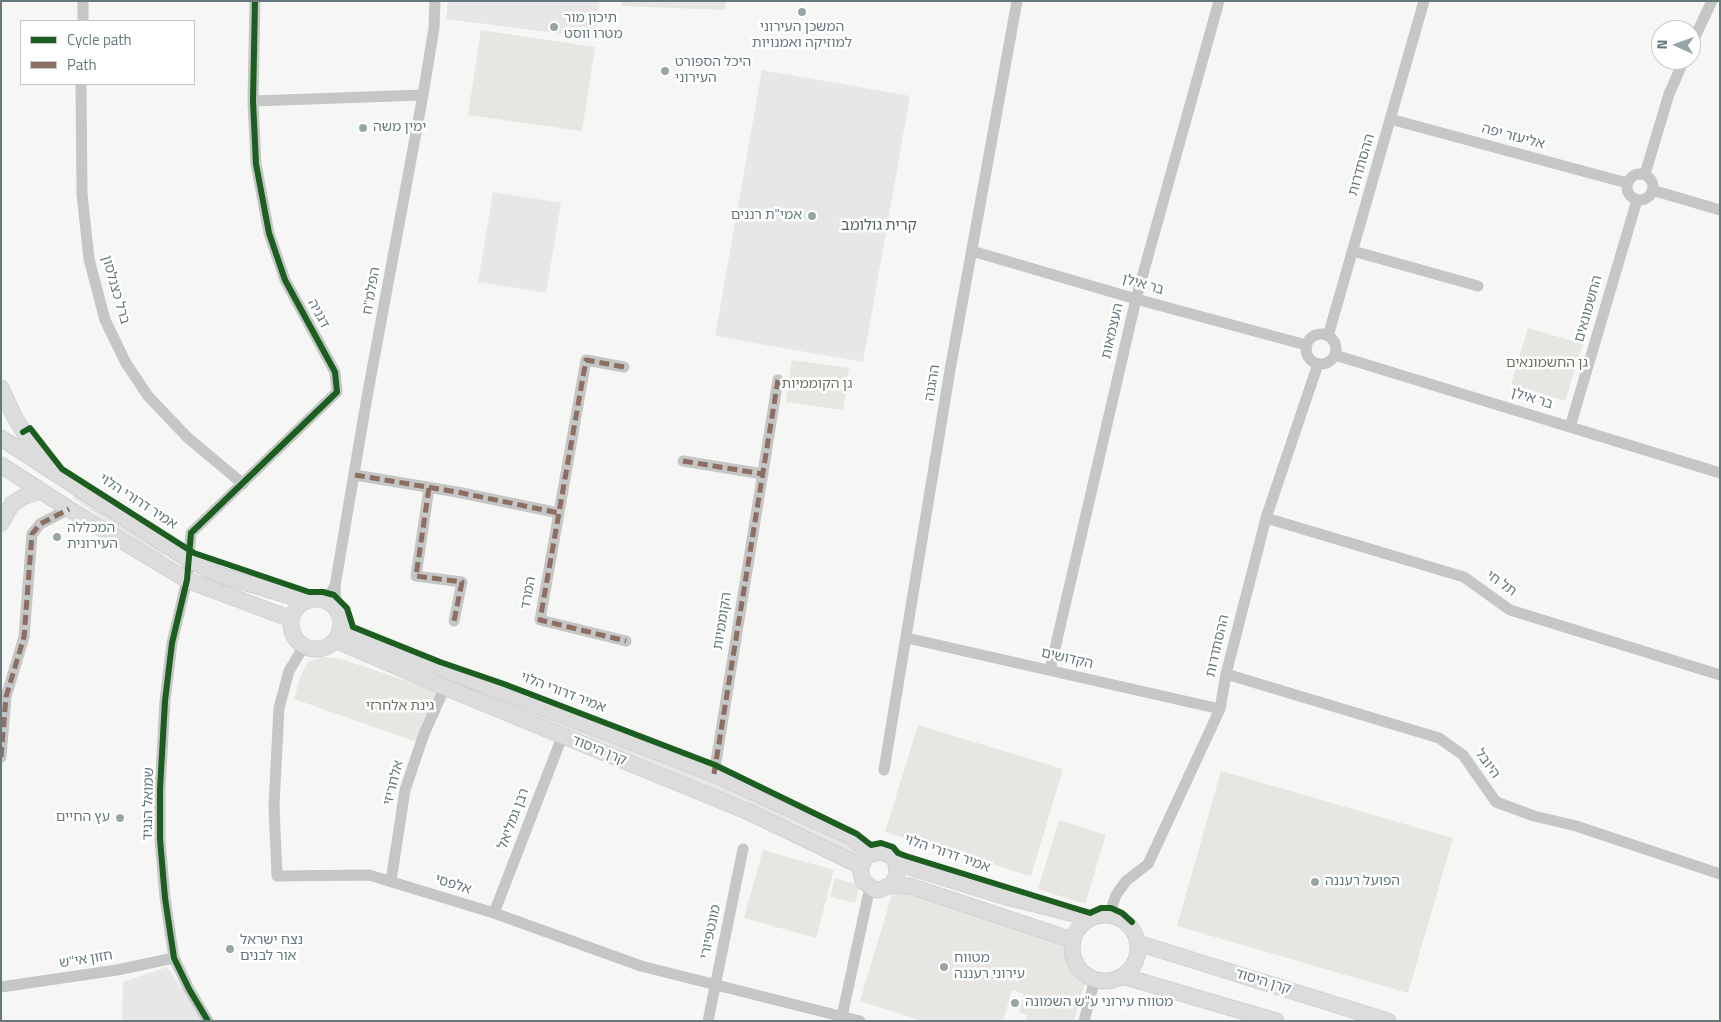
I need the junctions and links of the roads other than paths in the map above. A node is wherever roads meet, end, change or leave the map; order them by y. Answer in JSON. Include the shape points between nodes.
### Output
{"nodes":[{"id":1,"x":83,"y":1,"type":"edge"},
{"id":2,"x":255,"y":1,"type":"edge"},
{"id":3,"x":435,"y":1,"type":"edge"},
{"id":4,"x":1017,"y":1,"type":"edge"},
{"id":5,"x":1219,"y":1,"type":"edge"},
{"id":6,"x":1424,"y":1,"type":"edge"},
{"id":7,"x":1712,"y":1,"type":"edge"},
{"id":8,"x":83,"y":20,"type":"edge"},
{"id":9,"x":1701,"y":24,"type":"edge"},
{"id":10,"x":1680,"y":70,"type":"edge"},
{"id":11,"x":81,"y":85,"type":"edge"},
{"id":12,"x":423,"y":95,"type":"junction"},
{"id":13,"x":253,"y":102,"type":"junction"},
{"id":14,"x":1390,"y":119,"type":"junction"},
{"id":15,"x":1644,"y":174,"type":"junction"},
{"id":16,"x":1627,"y":183,"type":"junction"},
{"id":17,"x":1652,"y":190,"type":"junction"},
{"id":18,"x":1637,"y":200,"type":"junction"},
{"id":19,"x":1720,"y":210,"type":"edge"},
{"id":20,"x":972,"y":250,"type":"junction"},
{"id":21,"x":1353,"y":251,"type":"junction"},
{"id":22,"x":1478,"y":286,"type":"dead end"},
{"id":23,"x":1136,"y":299,"type":"junction"},
{"id":24,"x":1328,"y":336,"type":"junction"},
{"id":25,"x":1306,"y":345,"type":"junction"},
{"id":26,"x":1335,"y":355,"type":"junction"},
{"id":27,"x":1318,"y":364,"type":"junction"},
{"id":28,"x":624,"y":367,"type":"dead end"},
{"id":29,"x":778,"y":380,"type":"dead end"},
{"id":30,"x":1,"y":388,"type":"edge"},
{"id":31,"x":1570,"y":427,"type":"junction"},
{"id":32,"x":1,"y":438,"type":"edge"},
{"id":33,"x":1,"y":445,"type":"edge"},
{"id":34,"x":683,"y":461,"type":"dead end"},
{"id":35,"x":1,"y":465,"type":"edge"},
{"id":36,"x":54,"y":472,"type":"junction"},
{"id":37,"x":1720,"y":473,"type":"edge"},
{"id":38,"x":355,"y":474,"type":"junction"},
{"id":39,"x":763,"y":474,"type":"junction"},
{"id":40,"x":243,"y":484,"type":"junction"},
{"id":41,"x":429,"y":488,"type":"junction"},
{"id":42,"x":41,"y":491,"type":"junction"},
{"id":43,"x":69,"y":509,"type":"junction"},
{"id":44,"x":559,"y":513,"type":"junction"},
{"id":45,"x":1266,"y":518,"type":"junction"},
{"id":46,"x":1,"y":523,"type":"edge"},
{"id":47,"x":189,"y":560,"type":"junction"},
{"id":48,"x":187,"y":580,"type":"junction"},
{"id":49,"x":335,"y":586,"type":"junction"},
{"id":50,"x":311,"y":600,"type":"junction"},
{"id":51,"x":336,"y":609,"type":"junction"},
{"id":52,"x":291,"y":619,"type":"junction"},
{"id":53,"x":454,"y":621,"type":"dead end"},
{"id":54,"x":338,"y":635,"type":"junction"},
{"id":55,"x":907,"y":638,"type":"junction"},
{"id":56,"x":626,"y":641,"type":"dead end"},
{"id":57,"x":304,"y":646,"type":"junction"},
{"id":58,"x":1050,"y":670,"type":"junction"},
{"id":59,"x":1226,"y":674,"type":"junction"},
{"id":60,"x":1720,"y":675,"type":"edge"},
{"id":61,"x":441,"y":696,"type":"dead end"},
{"id":62,"x":1220,"y":709,"type":"junction"},
{"id":63,"x":562,"y":737,"type":"junction"},
{"id":64,"x":1,"y":757,"type":"edge"},
{"id":65,"x":884,"y":770,"type":"dead end"},
{"id":66,"x":714,"y":774,"type":"junction"},
{"id":67,"x":743,"y":849,"type":"dead end"},
{"id":68,"x":870,"y":854,"type":"junction"},
{"id":69,"x":896,"y":863,"type":"junction"},
{"id":70,"x":861,"y":866,"type":"junction"},
{"id":71,"x":1720,"y":874,"type":"edge"},
{"id":72,"x":391,"y":882,"type":"junction"},
{"id":73,"x":891,"y":886,"type":"junction"},
{"id":74,"x":873,"y":889,"type":"junction"},
{"id":75,"x":494,"y":913,"type":"junction"},
{"id":76,"x":1109,"y":915,"type":"junction"},
{"id":77,"x":1090,"y":918,"type":"junction"},
{"id":78,"x":1072,"y":940,"type":"junction"},
{"id":79,"x":1138,"y":943,"type":"junction"},
{"id":80,"x":174,"y":958,"type":"junction"},
{"id":81,"x":1122,"y":976,"type":"junction"},
{"id":82,"x":1095,"y":979,"type":"junction"},
{"id":83,"x":715,"y":986,"type":"junction"},
{"id":84,"x":1,"y":987,"type":"edge"},
{"id":85,"x":842,"y":1018,"type":"edge"},
{"id":86,"x":208,"y":1021,"type":"edge"},
{"id":87,"x":708,"y":1021,"type":"edge"},
{"id":88,"x":860,"y":1021,"type":"edge"},
{"id":89,"x":1084,"y":1021,"type":"edge"},
{"id":90,"x":1276,"y":1021,"type":"edge"},
{"id":91,"x":1388,"y":1021,"type":"edge"}],
"edges":[{"from":1,"to":8,"type":"street"},
{"from":2,"to":13,"type":"street","name":"דגניה"},
{"from":3,"to":12,"type":"street","name":"הפלמ\"ח"},
{"from":4,"to":20,"type":"street","name":"ההגנה"},
{"from":5,"to":23,"type":"street","name":"העצמאות"},
{"from":6,"to":14,"type":"street","name":"ההסתדרות"},
{"from":7,"to":9,"type":"street"},
{"from":10,"to":15,"type":"street"},
{"from":11,"to":40,"type":"street","name":"ברל כצנלסון","via":[[82,194],[90,258],[105,320],[126,363],[148,396],[186,437]]},
{"from":12,"to":13,"type":"street"},
{"from":12,"to":38,"type":"street","name":"הפלמ\"ח"},
{"from":13,"to":40,"type":"street","name":"דגניה","via":[[256,164],[269,233],[285,280],[335,372],[337,392]]},
{"from":14,"to":16,"type":"street","name":"אליעזר יפה"},
{"from":14,"to":21,"type":"street","name":"ההסתדרות"},
{"from":15,"to":16,"type":"street","via":[[1636,174]]},
{"from":15,"to":17,"type":"street","via":[[1651,179]]},
{"from":16,"to":18,"type":"street","via":[[1628,192]]},
{"from":17,"to":18,"type":"street","via":[[1645,199]]},
{"from":17,"to":19,"type":"street"},
{"from":18,"to":31,"type":"street","name":"החשמונאים"},
{"from":20,"to":23,"type":"street","name":"בר אילן"},
{"from":20,"to":55,"type":"street","name":"ההגנה"},
{"from":21,"to":22,"type":"street"},
{"from":21,"to":24,"type":"street","name":"ההסתדרות"},
{"from":23,"to":25,"type":"street","name":"בר אילן"},
{"from":23,"to":58,"type":"street","name":"העצמאות"},
{"from":24,"to":25,"type":"street","via":[[1313,336]]},
{"from":24,"to":26,"type":"street","via":[[1335,344]]},
{"from":25,"to":27,"type":"street","via":[[1307,355]]},
{"from":26,"to":27,"type":"street","via":[[1328,362]]},
{"from":26,"to":31,"type":"street","name":"בר אילן"},
{"from":27,"to":45,"type":"street","name":"ההסתדרות"},
{"from":28,"to":44,"type":"street","name":"המרד","via":[[586,360]]},
{"from":29,"to":39,"type":"street","name":"הקוממיות"},
{"from":30,"to":36,"type":"street","via":[[19,425]]},
{"from":31,"to":37,"type":"street","name":"בר אילן"},
{"from":32,"to":33,"type":"street"},
{"from":32,"to":36,"type":"street"},
{"from":34,"to":39,"type":"street"},
{"from":35,"to":42,"type":"street"},
{"from":36,"to":47,"type":"street"},
{"from":38,"to":41,"type":"street"},
{"from":38,"to":49,"type":"street","name":"הפלמ\"ח"},
{"from":39,"to":66,"type":"street","name":"הקוממיות"},
{"from":40,"to":47,"type":"street","name":"דגניה","via":[[191,533]]},
{"from":41,"to":44,"type":"street"},
{"from":41,"to":53,"type":"street","via":[[416,576],[462,582]]},
{"from":42,"to":43,"type":"street"},
{"from":42,"to":46,"type":"street","via":[[12,504]]},
{"from":43,"to":48,"type":"street"},
{"from":43,"to":64,"type":"street","via":[[40,524],[32,534],[24,637],[6,697]]},
{"from":44,"to":56,"type":"street","name":"המרד","via":[[540,620]]},
{"from":45,"to":59,"type":"street","name":"ההסתדרות"},
{"from":45,"to":60,"type":"street","name":"תל חי","via":[[1464,576],[1510,610]]},
{"from":47,"to":48,"type":"street","name":"דגניה"},
{"from":47,"to":50,"type":"street","via":[[220,575]]},
{"from":48,"to":52,"type":"street"},
{"from":48,"to":80,"type":"street","name":"שמואל הנגיד","via":[[172,643],[160,789],[160,849]]},
{"from":49,"to":50,"type":"street","via":[[330,594]]},
{"from":49,"to":51,"type":"street","name":"הפלמ\"ח"},
{"from":50,"to":51,"type":"street","via":[[330,604]]},
{"from":50,"to":52,"type":"street","via":[[300,605]]},
{"from":51,"to":54,"type":"street","via":[[341,622]]},
{"from":52,"to":57,"type":"street","via":[[293,635]]},
{"from":54,"to":57,"type":"street","via":[[330,645],[318,650]]},
{"from":54,"to":63,"type":"street","name":"קרן היסוד"},
{"from":54,"to":66,"type":"street","name":"קרן היסוד"},
{"from":55,"to":58,"type":"street","name":"הקדושים"},
{"from":55,"to":65,"type":"street","name":"ההגנה"},
{"from":57,"to":72,"type":"street","name":"אלפסי","via":[[289,672],[279,708],[274,806],[277,876],[369,876]]},
{"from":58,"to":62,"type":"street","name":"הקדושים"},
{"from":59,"to":62,"type":"street","name":"ההסתדרות"},
{"from":59,"to":71,"type":"street","name":"היובל","via":[[1439,738],[1463,755],[1496,802]]},
{"from":61,"to":72,"type":"street","name":"אלחריזי","via":[[405,790]]},
{"from":62,"to":76,"type":"street","name":"ההסתדרות","via":[[1148,864],[1126,881],[1116,895]]},
{"from":63,"to":70,"type":"street","name":"קרן היסוד","via":[[751,813]]},
{"from":63,"to":75,"type":"street","name":"רבן גמליאל"},
{"from":66,"to":68,"type":"street","name":"קרן היסוד","via":[[853,838]]},
{"from":67,"to":83,"type":"street","name":"מונטפיורי"},
{"from":68,"to":69,"type":"street","via":[[888,854]]},
{"from":68,"to":70,"type":"street"},
{"from":69,"to":73,"type":"street","via":[[898,875]]},
{"from":69,"to":77,"type":"street","via":[[999,895]]},
{"from":70,"to":74,"type":"street","via":[[863,881]]},
{"from":72,"to":75,"type":"street","name":"אלפסי"},
{"from":73,"to":74,"type":"street"},
{"from":73,"to":78,"type":"street","via":[[910,886]]},
{"from":74,"to":85,"type":"street","via":[[868,896]]},
{"from":75,"to":83,"type":"street","name":"אלפסי","via":[[640,966]]},
{"from":76,"to":77,"type":"street"},
{"from":76,"to":79,"type":"street","via":[[1130,925]]},
{"from":77,"to":78,"type":"street","via":[[1082,923]]},
{"from":78,"to":82,"type":"street","via":[[1079,968]]},
{"from":79,"to":81,"type":"street","via":[[1135,962]]},
{"from":79,"to":91,"type":"street","name":"קרן היסוד"},
{"from":80,"to":84,"type":"street","name":"חזון אי\"ש"},
{"from":80,"to":86,"type":"street","name":"שמואל הנגיד"},
{"from":81,"to":82,"type":"street","via":[[1104,981]]},
{"from":81,"to":90,"type":"street"},
{"from":82,"to":89,"type":"street"},
{"from":83,"to":85,"type":"street","name":"אלפסי"},
{"from":83,"to":87,"type":"street","name":"מונטפיורי"},
{"from":85,"to":88,"type":"street","name":"אלפסי"}]}
